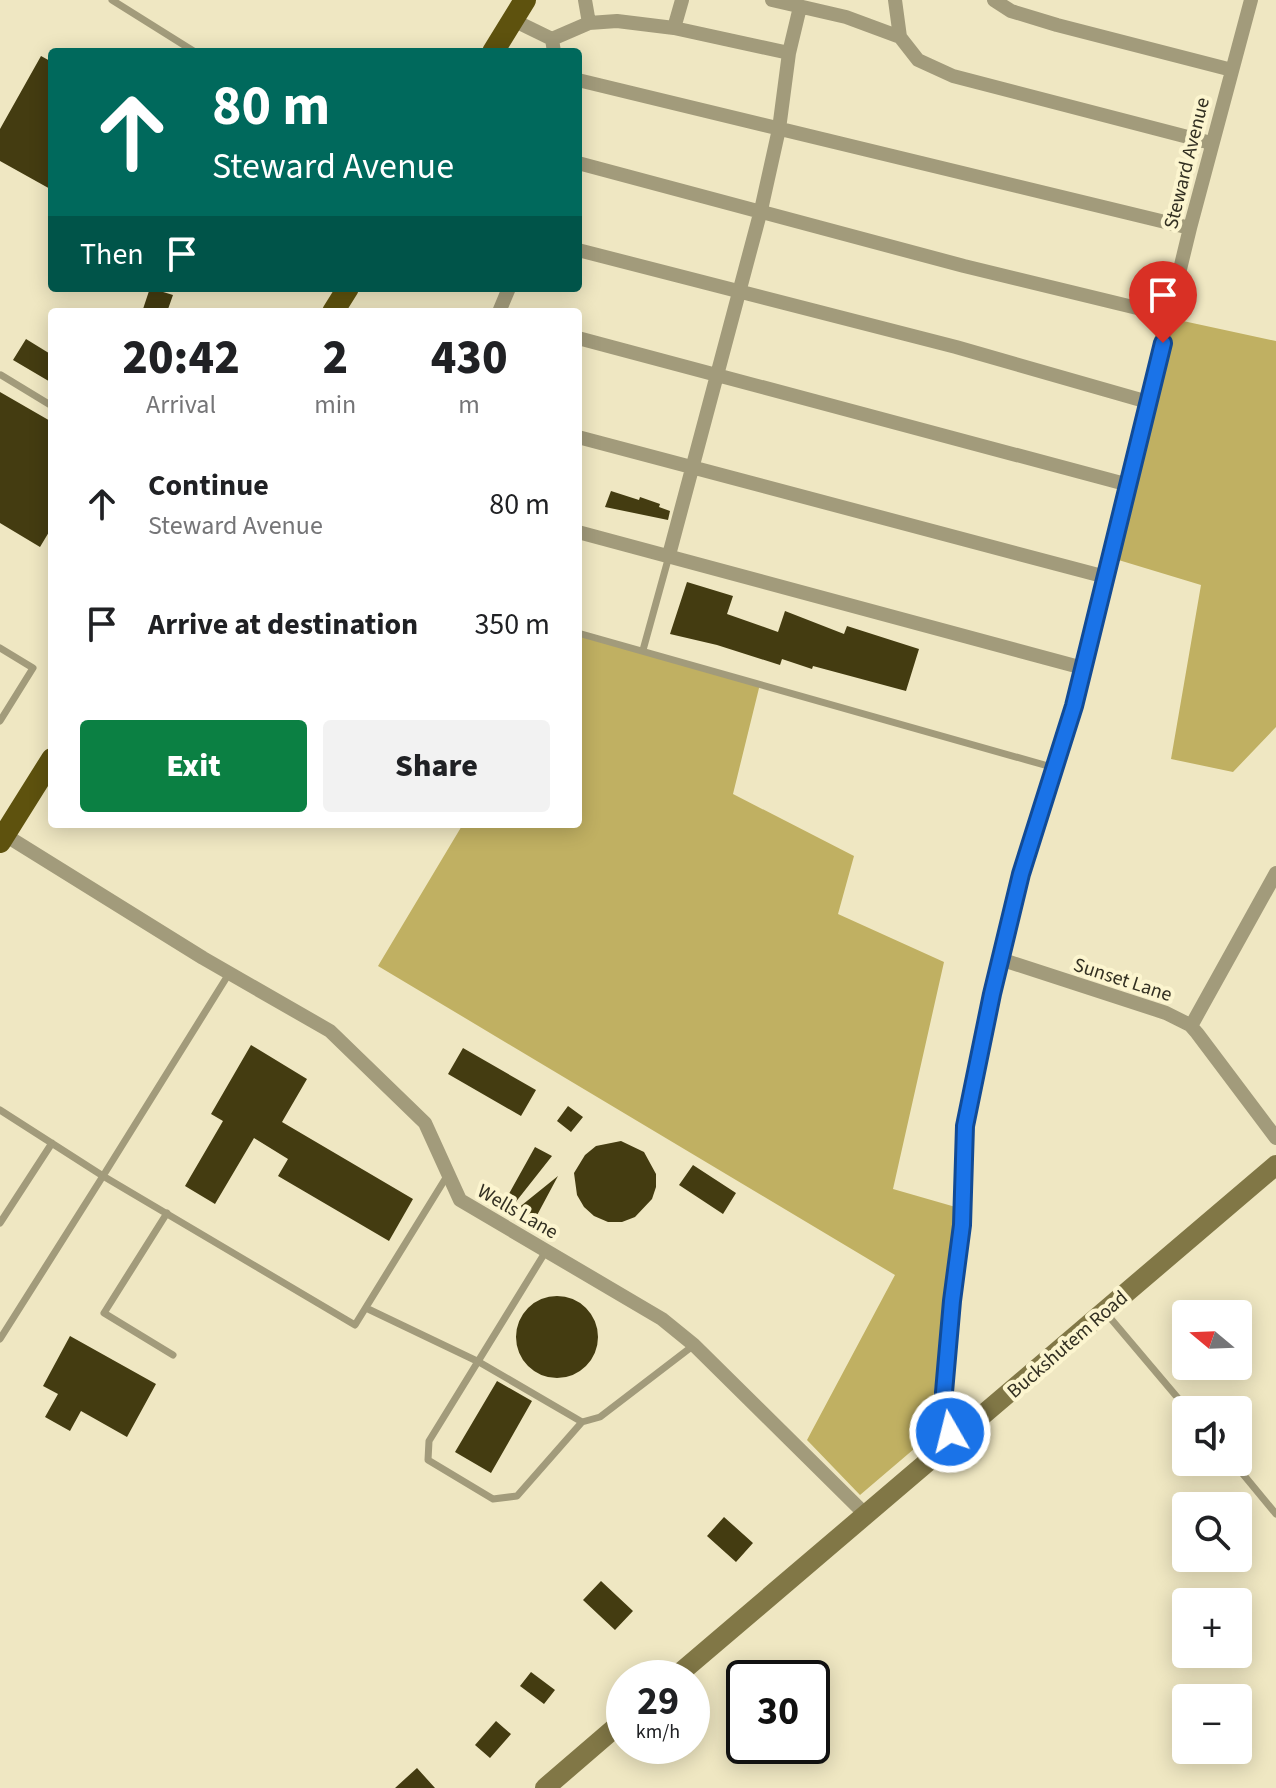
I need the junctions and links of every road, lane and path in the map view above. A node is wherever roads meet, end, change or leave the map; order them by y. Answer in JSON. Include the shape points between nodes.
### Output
{"nodes":[{"id":1,"x":112,"y":0,"type":"edge"},
{"id":2,"x":525,"y":0,"type":"edge"},
{"id":3,"x":585,"y":0,"type":"edge"},
{"id":4,"x":682,"y":0,"type":"edge"},
{"id":5,"x":772,"y":0,"type":"edge"},
{"id":6,"x":895,"y":0,"type":"edge"},
{"id":7,"x":994,"y":0,"type":"edge"},
{"id":8,"x":1251,"y":0,"type":"edge"},
{"id":9,"x":800,"y":7,"type":"junction"},
{"id":10,"x":513,"y":20,"type":"junction"},
{"id":11,"x":589,"y":23,"type":"junction"},
{"id":12,"x":674,"y":28,"type":"junction"},
{"id":13,"x":900,"y":37,"type":"junction"},
{"id":14,"x":553,"y":46,"type":"edge"},
{"id":15,"x":189,"y":48,"type":"edge"},
{"id":16,"x":496,"y":48,"type":"edge"},
{"id":17,"x":789,"y":53,"type":"junction"},
{"id":18,"x":1232,"y":70,"type":"junction"},
{"id":19,"x":582,"y":81,"type":"edge"},
{"id":20,"x":779,"y":129,"type":"junction"},
{"id":21,"x":1211,"y":143,"type":"junction"},
{"id":22,"x":582,"y":164,"type":"edge"},
{"id":23,"x":761,"y":210,"type":"junction"},
{"id":24,"x":1190,"y":228,"type":"junction"},
{"id":25,"x":582,"y":251,"type":"edge"},
{"id":26,"x":737,"y":291,"type":"junction"},
{"id":27,"x":1170,"y":316,"type":"junction"},
{"id":28,"x":582,"y":339,"type":"edge"},
{"id":29,"x":1,"y":375,"type":"edge"},
{"id":30,"x":717,"y":376,"type":"junction"},
{"id":31,"x":1148,"y":402,"type":"junction"},
{"id":32,"x":48,"y":404,"type":"edge"},
{"id":33,"x":582,"y":438,"type":"edge"},
{"id":34,"x":693,"y":467,"type":"junction"},
{"id":35,"x":1129,"y":485,"type":"junction"},
{"id":36,"x":582,"y":533,"type":"edge"},
{"id":37,"x":669,"y":555,"type":"junction"},
{"id":38,"x":1106,"y":577,"type":"junction"},
{"id":39,"x":582,"y":634,"type":"edge"},
{"id":40,"x":0,"y":648,"type":"edge"},
{"id":41,"x":643,"y":650,"type":"junction"},
{"id":42,"x":1083,"y":668,"type":"junction"},
{"id":43,"x":0,"y":721,"type":"edge"},
{"id":44,"x":48,"y":765,"type":"edge"},
{"id":45,"x":1055,"y":768,"type":"junction"},
{"id":46,"x":2,"y":837,"type":"edge"},
{"id":47,"x":1276,"y":873,"type":"edge"},
{"id":48,"x":1000,"y":959,"type":"junction"},
{"id":49,"x":230,"y":972,"type":"junction"},
{"id":50,"x":1191,"y":1026,"type":"junction"},
{"id":51,"x":0,"y":1110,"type":"edge"},
{"id":52,"x":1276,"y":1138,"type":"edge"},
{"id":53,"x":52,"y":1143,"type":"junction"},
{"id":54,"x":1276,"y":1165,"type":"edge"},
{"id":55,"x":448,"y":1174,"type":"junction"},
{"id":56,"x":103,"y":1176,"type":"junction"},
{"id":57,"x":167,"y":1213,"type":"junction"},
{"id":58,"x":0,"y":1223,"type":"edge"},
{"id":59,"x":546,"y":1251,"type":"junction"},
{"id":60,"x":366,"y":1308,"type":"junction"},
{"id":61,"x":1105,"y":1312,"type":"junction"},
{"id":62,"x":0,"y":1339,"type":"edge"},
{"id":63,"x":694,"y":1345,"type":"junction"},
{"id":64,"x":173,"y":1355,"type":"dead end"},
{"id":65,"x":479,"y":1362,"type":"junction"},
{"id":66,"x":1176,"y":1396,"type":"edge"},
{"id":67,"x":582,"y":1422,"type":"junction"},
{"id":68,"x":953,"y":1442,"type":"junction"},
{"id":69,"x":1245,"y":1476,"type":"edge"},
{"id":70,"x":1276,"y":1514,"type":"edge"},
{"id":71,"x":866,"y":1515,"type":"junction"},
{"id":72,"x":695,"y":1660,"type":"edge"},
{"id":73,"x":606,"y":1735,"type":"edge"},
{"id":74,"x":545,"y":1788,"type":"edge"}],
"edges":[{"from":1,"to":15,"type":"lane"},
{"from":2,"to":10,"type":"highway"},
{"from":3,"to":11,"type":"street"},
{"from":4,"to":12,"type":"street"},
{"from":5,"to":9,"type":"street"},
{"from":6,"to":13,"type":"street"},
{"from":7,"to":18,"type":"street","via":[[1057,25]]},
{"from":8,"to":18,"type":"street","name":"Steward Avenue"},
{"from":9,"to":13,"type":"street"},
{"from":9,"to":17,"type":"street"},
{"from":10,"to":14,"type":"street"},
{"from":10,"to":16,"type":"highway"},
{"from":11,"to":12,"type":"street"},
{"from":11,"to":14,"type":"street"},
{"from":12,"to":17,"type":"street"},
{"from":13,"to":21,"type":"street","via":[[918,60],[953,76]]},
{"from":17,"to":20,"type":"street"},
{"from":18,"to":21,"type":"street","name":"Steward Avenue"},
{"from":19,"to":20,"type":"street"},
{"from":20,"to":23,"type":"street"},
{"from":20,"to":24,"type":"street"},
{"from":21,"to":24,"type":"street","name":"Steward Avenue"},
{"from":22,"to":23,"type":"street"},
{"from":23,"to":26,"type":"street"},
{"from":23,"to":27,"type":"street"},
{"from":24,"to":27,"type":"street","name":"Steward Avenue"},
{"from":25,"to":26,"type":"street"},
{"from":26,"to":30,"type":"street"},
{"from":26,"to":31,"type":"street"},
{"from":27,"to":31,"type":"street","name":"Steward Avenue"},
{"from":28,"to":30,"type":"street"},
{"from":29,"to":32,"type":"lane"},
{"from":30,"to":34,"type":"street"},
{"from":30,"to":35,"type":"street"},
{"from":31,"to":35,"type":"street","name":"Steward Avenue"},
{"from":33,"to":34,"type":"street"},
{"from":34,"to":37,"type":"street"},
{"from":34,"to":38,"type":"street"},
{"from":35,"to":38,"type":"street","name":"Steward Avenue"},
{"from":36,"to":37,"type":"street"},
{"from":37,"to":41,"type":"lane"},
{"from":37,"to":42,"type":"street"},
{"from":38,"to":42,"type":"street","name":"Steward Avenue"},
{"from":39,"to":41,"type":"lane"},
{"from":40,"to":43,"type":"lane","via":[[33,668]]},
{"from":41,"to":45,"type":"lane"},
{"from":42,"to":45,"type":"street","name":"Steward Avenue"},
{"from":44,"to":46,"type":"highway"},
{"from":45,"to":48,"type":"street","name":"Steward Avenue"},
{"from":46,"to":49,"type":"street","name":"Wells Lane"},
{"from":47,"to":50,"type":"street"},
{"from":48,"to":50,"type":"street","name":"Sunset Lane"},
{"from":48,"to":68,"type":"street","name":"Steward Avenue","via":[[965,1126],[962,1225],[944,1392]]},
{"from":49,"to":55,"type":"street","name":"Wells Lane","via":[[330,1031],[425,1123]]},
{"from":49,"to":56,"type":"lane"},
{"from":50,"to":52,"type":"street","name":"Sunset Lane"},
{"from":51,"to":53,"type":"lane"},
{"from":53,"to":56,"type":"lane"},
{"from":53,"to":58,"type":"lane"},
{"from":54,"to":61,"type":"main road","name":"Buckshutem Road"},
{"from":55,"to":59,"type":"street","name":"Wells Lane","via":[[460,1200]]},
{"from":55,"to":60,"type":"lane"},
{"from":56,"to":57,"type":"lane"},
{"from":56,"to":62,"type":"lane"},
{"from":57,"to":60,"type":"lane","via":[[355,1325]]},
{"from":57,"to":64,"type":"lane","via":[[104,1313]]},
{"from":59,"to":63,"type":"street","name":"Wells Lane","via":[[662,1319]]},
{"from":59,"to":65,"type":"lane"},
{"from":60,"to":65,"type":"lane"},
{"from":61,"to":66,"type":"lane"},
{"from":61,"to":68,"type":"main road","name":"Buckshutem Road"},
{"from":63,"to":67,"type":"lane","via":[[600,1417]]},
{"from":63,"to":71,"type":"street","name":"Wells Lane"},
{"from":65,"to":67,"type":"lane"},
{"from":65,"to":67,"type":"lane","via":[[429,1441],[428,1460],[493,1499],[517,1496]]},
{"from":68,"to":71,"type":"main road","name":"Buckshutem Road"},
{"from":69,"to":70,"type":"lane"},
{"from":71,"to":72,"type":"main road","name":"Buckshutem Road"},
{"from":73,"to":74,"type":"main road"}]}
